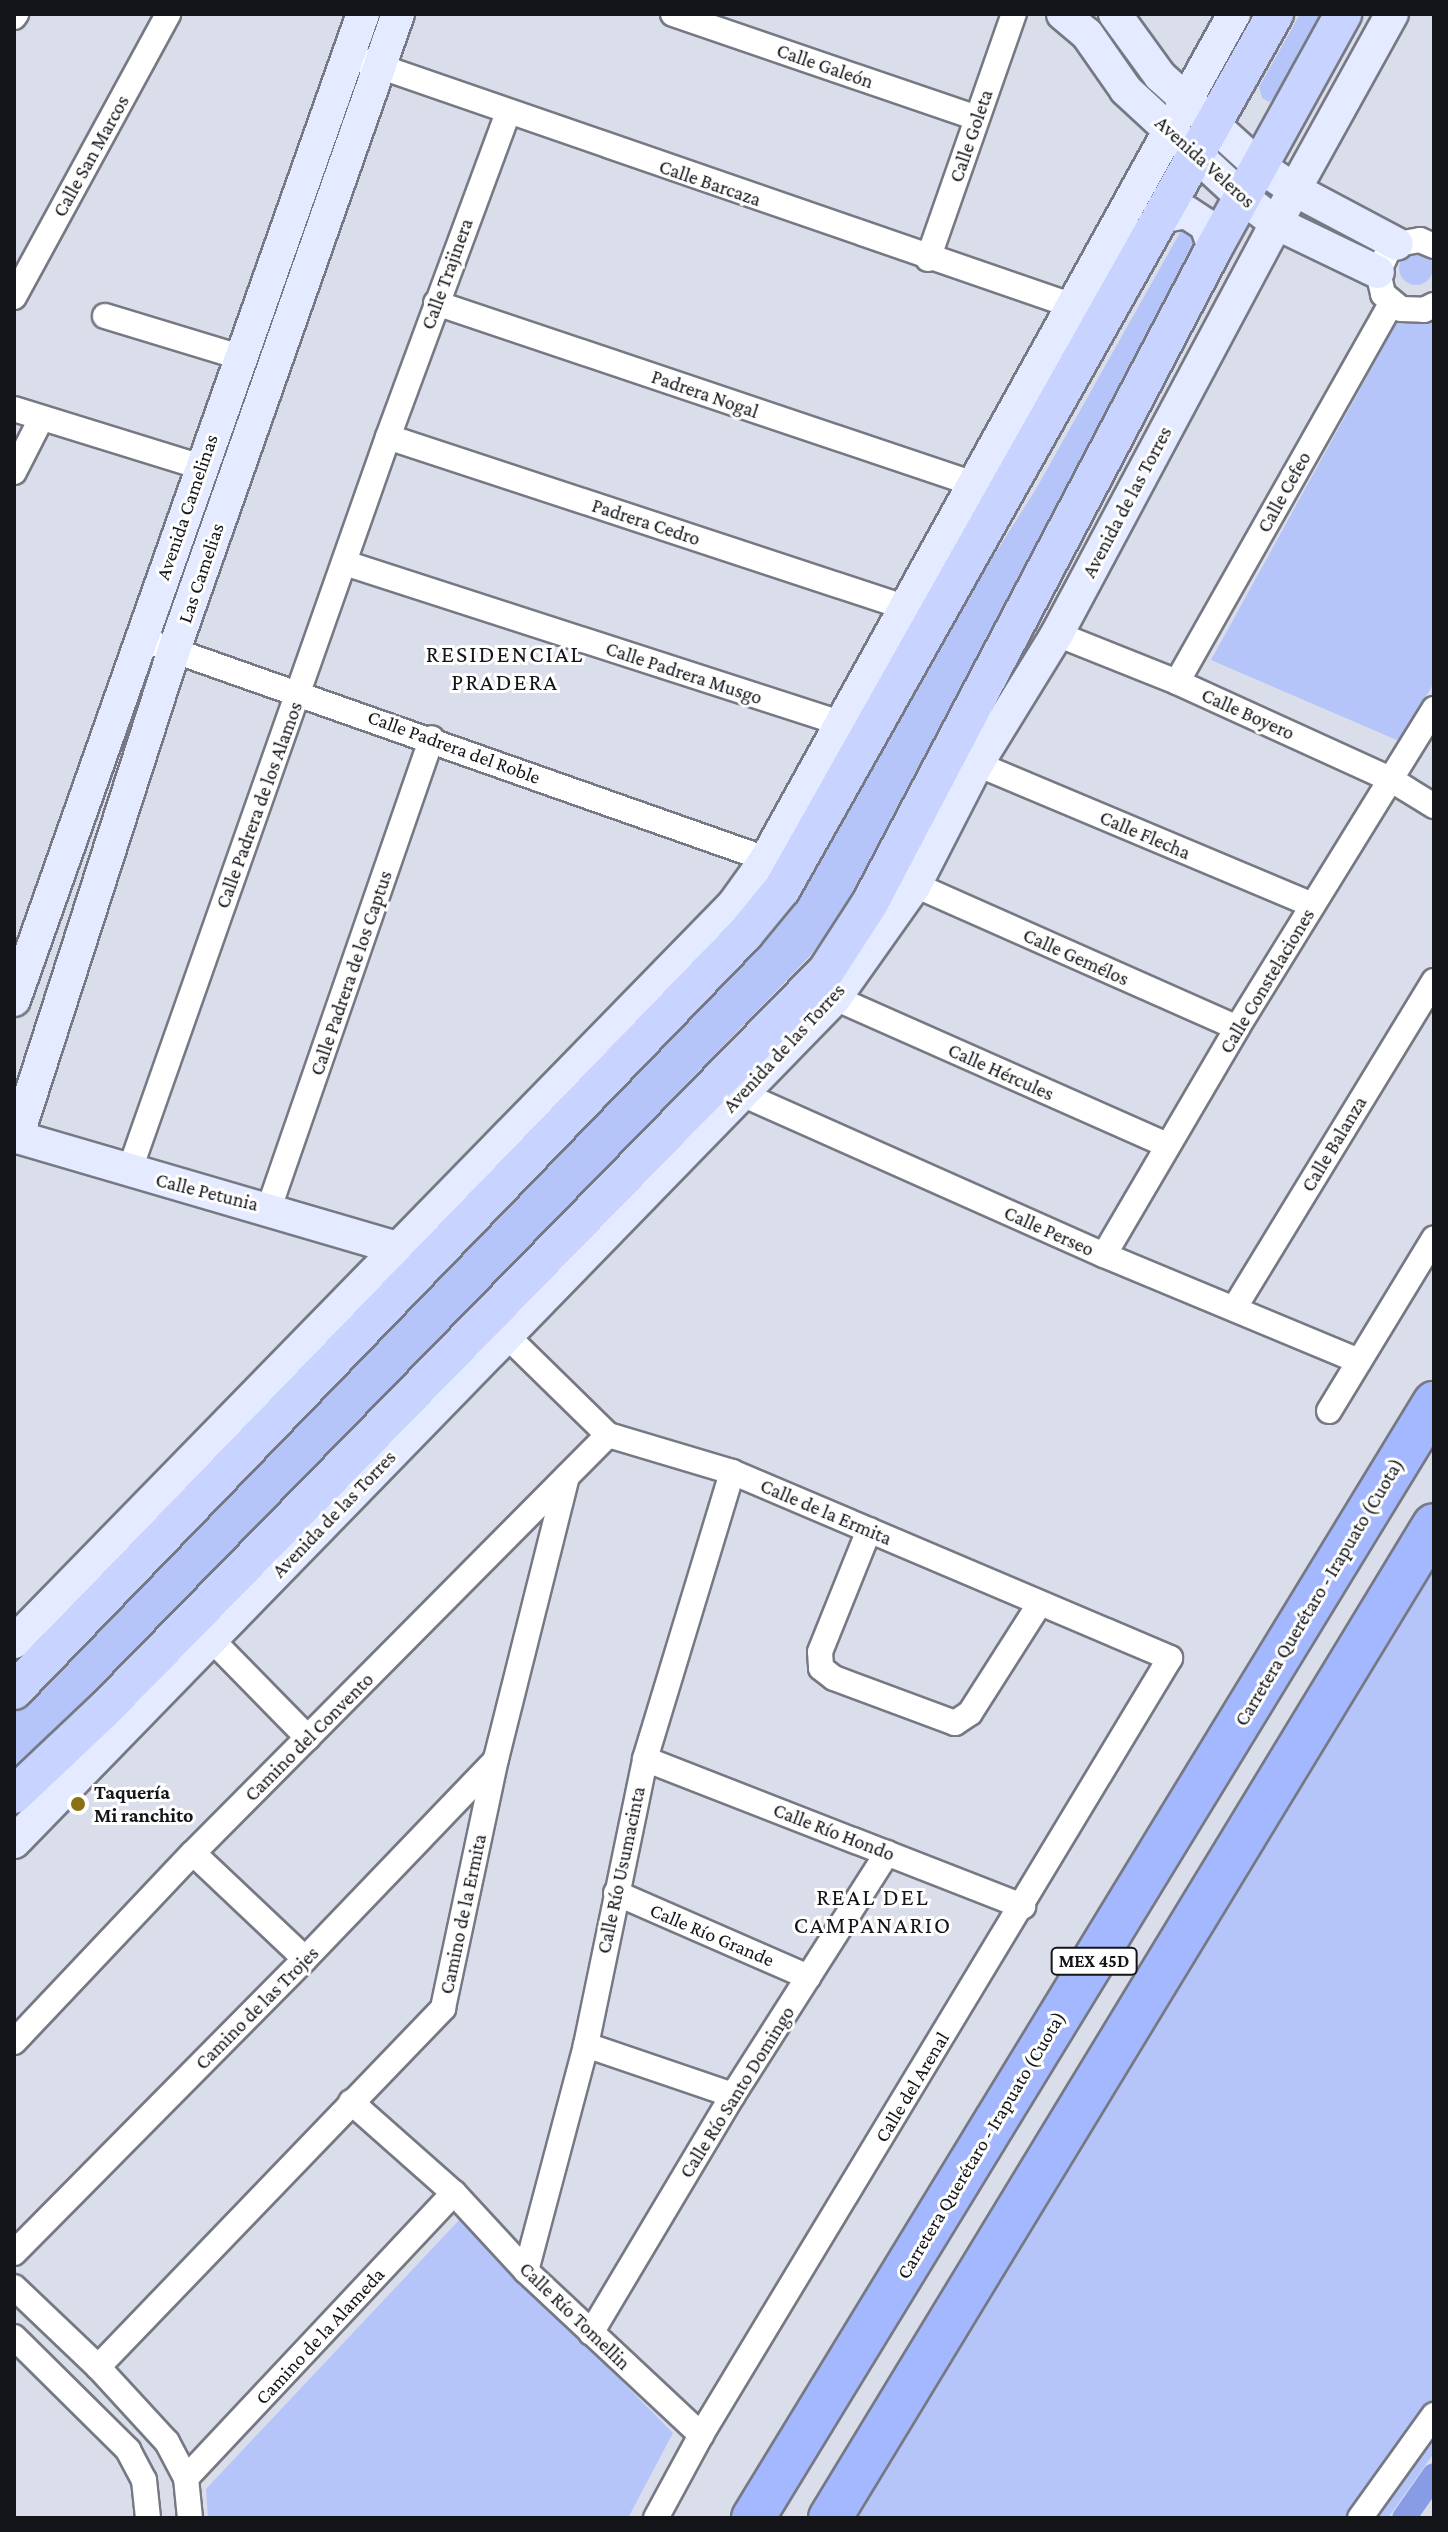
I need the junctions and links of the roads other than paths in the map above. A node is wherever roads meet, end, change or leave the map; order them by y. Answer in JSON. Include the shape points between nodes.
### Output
{"nodes":[{"id":1,"x":168,"y":14,"type":"edge"},
{"id":2,"x":363,"y":14,"type":"edge"},
{"id":3,"x":398,"y":14,"type":"edge"},
{"id":4,"x":673,"y":14,"type":"edge"},
{"id":5,"x":1014,"y":14,"type":"edge"},
{"id":6,"x":1063,"y":14,"type":"edge"},
{"id":7,"x":1115,"y":14,"type":"edge"},
{"id":8,"x":1234,"y":14,"type":"edge"},
{"id":9,"x":1275,"y":14,"type":"edge"},
{"id":10,"x":1343,"y":14,"type":"edge"},
{"id":11,"x":1392,"y":14,"type":"edge"},
{"id":12,"x":348,"y":55,"type":"junction"},
{"id":13,"x":379,"y":67,"type":"junction"},
{"id":14,"x":1186,"y":99,"type":"junction"},
{"id":15,"x":508,"y":112,"type":"junction"},
{"id":16,"x":977,"y":118,"type":"junction"},
{"id":17,"x":1214,"y":124,"type":"junction"},
{"id":18,"x":1166,"y":130,"type":"junction"},
{"id":19,"x":1193,"y":156,"type":"junction"},
{"id":20,"x":1259,"y":166,"type":"junction"},
{"id":21,"x":1295,"y":190,"type":"junction"},
{"id":22,"x":1242,"y":197,"type":"junction"},
{"id":23,"x":1159,"y":217,"type":"junction"},
{"id":24,"x":1276,"y":223,"type":"junction"},
{"id":25,"x":1423,"y":240,"type":"edge"},
{"id":26,"x":1214,"y":248,"type":"junction"},
{"id":27,"x":928,"y":259,"type":"junction"},
{"id":28,"x":1378,"y":272,"type":"junction"},
{"id":29,"x":14,"y":297,"type":"edge"},
{"id":30,"x":436,"y":303,"type":"junction"},
{"id":31,"x":1391,"y":303,"type":"junction"},
{"id":32,"x":1434,"y":305,"type":"edge"},
{"id":33,"x":1073,"y":306,"type":"junction"},
{"id":34,"x":1179,"y":314,"type":"junction"},
{"id":35,"x":105,"y":316,"type":"dead end"},
{"id":36,"x":240,"y":357,"type":"junction"},
{"id":37,"x":14,"y":409,"type":"edge"},
{"id":38,"x":41,"y":419,"type":"junction"},
{"id":39,"x":388,"y":437,"type":"junction"},
{"id":40,"x":201,"y":467,"type":"junction"},
{"id":41,"x":14,"y":472,"type":"edge"},
{"id":42,"x":974,"y":484,"type":"junction"},
{"id":43,"x":1119,"y":517,"type":"junction"},
{"id":44,"x":345,"y":563,"type":"junction"},
{"id":45,"x":904,"y":607,"type":"junction"},
{"id":46,"x":1057,"y":634,"type":"junction"},
{"id":47,"x":141,"y":639,"type":"junction"},
{"id":48,"x":174,"y":650,"type":"junction"},
{"id":49,"x":1177,"y":682,"type":"junction"},
{"id":50,"x":299,"y":692,"type":"junction"},
{"id":51,"x":1434,"y":709,"type":"edge"},
{"id":52,"x":840,"y":723,"type":"junction"},
{"id":53,"x":432,"y":738,"type":"junction"},
{"id":54,"x":977,"y":764,"type":"junction"},
{"id":55,"x":1390,"y":779,"type":"junction"},
{"id":56,"x":1434,"y":806,"type":"edge"},
{"id":57,"x":766,"y":859,"type":"junction"},
{"id":58,"x":915,"y":885,"type":"junction"},
{"id":59,"x":1313,"y":905,"type":"junction"},
{"id":60,"x":1434,"y":981,"type":"edge"},
{"id":61,"x":835,"y":998,"type":"junction"},
{"id":62,"x":14,"y":1000,"type":"edge"},
{"id":63,"x":1237,"y":1028,"type":"junction"},
{"id":64,"x":742,"y":1094,"type":"junction"},
{"id":65,"x":15,"y":1136,"type":"edge"},
{"id":66,"x":1167,"y":1145,"type":"junction"},
{"id":67,"x":129,"y":1172,"type":"junction"},
{"id":68,"x":269,"y":1208,"type":"junction"},
{"id":69,"x":1434,"y":1238,"type":"edge"},
{"id":70,"x":401,"y":1249,"type":"junction"},
{"id":71,"x":1104,"y":1255,"type":"junction"},
{"id":72,"x":1235,"y":1307,"type":"junction"},
{"id":73,"x":507,"y":1336,"type":"junction"},
{"id":74,"x":1359,"y":1361,"type":"junction"},
{"id":75,"x":1434,"y":1403,"type":"edge"},
{"id":76,"x":1329,"y":1411,"type":"dead end"},
{"id":77,"x":608,"y":1435,"type":"junction"},
{"id":78,"x":732,"y":1472,"type":"junction"},
{"id":79,"x":567,"y":1477,"type":"junction"},
{"id":80,"x":1434,"y":1525,"type":"edge"},
{"id":81,"x":869,"y":1530,"type":"junction"},
{"id":82,"x":1040,"y":1603,"type":"junction"},
{"id":83,"x":212,"y":1640,"type":"junction"},
{"id":84,"x":14,"y":1642,"type":"edge"},
{"id":85,"x":1170,"y":1658,"type":"joint"},
{"id":86,"x":14,"y":1691,"type":"edge"},
{"id":87,"x":308,"y":1738,"type":"junction"},
{"id":88,"x":496,"y":1759,"type":"junction"},
{"id":89,"x":645,"y":1759,"type":"junction"},
{"id":90,"x":14,"y":1795,"type":"edge"},
{"id":91,"x":14,"y":1842,"type":"edge"},
{"id":92,"x":193,"y":1853,"type":"junction"},
{"id":93,"x":887,"y":1853,"type":"junction"},
{"id":94,"x":616,"y":1893,"type":"junction"},
{"id":95,"x":1023,"y":1906,"type":"junction"},
{"id":96,"x":305,"y":1959,"type":"junction"},
{"id":97,"x":808,"y":1977,"type":"junction"},
{"id":98,"x":14,"y":2042,"type":"edge"},
{"id":99,"x":586,"y":2045,"type":"junction"},
{"id":100,"x":733,"y":2095,"type":"junction"},
{"id":101,"x":351,"y":2102,"type":"junction"},
{"id":102,"x":454,"y":2193,"type":"junction"},
{"id":103,"x":14,"y":2253,"type":"edge"},
{"id":104,"x":526,"y":2271,"type":"junction"},
{"id":105,"x":14,"y":2287,"type":"edge"},
{"id":106,"x":591,"y":2333,"type":"junction"},
{"id":107,"x":14,"y":2337,"type":"edge"},
{"id":108,"x":98,"y":2367,"type":"junction"},
{"id":109,"x":1434,"y":2415,"type":"edge"},
{"id":110,"x":701,"y":2435,"type":"junction"},
{"id":111,"x":186,"y":2478,"type":"junction"},
{"id":112,"x":148,"y":2518,"type":"edge"},
{"id":113,"x":190,"y":2518,"type":"edge"},
{"id":114,"x":656,"y":2518,"type":"edge"},
{"id":115,"x":753,"y":2518,"type":"edge"},
{"id":116,"x":830,"y":2518,"type":"edge"},
{"id":117,"x":1360,"y":2518,"type":"edge"}],
"edges":[{"from":1,"to":29,"type":"street","name":"Calle San Marcos"},
{"from":2,"to":12,"type":"street","name":"Avenida Camelinas"},
{"from":3,"to":13,"type":"street","name":"Las Camelias"},
{"from":4,"to":16,"type":"street","name":"Calle Galeón"},
{"from":5,"to":16,"type":"street","name":"Calle Goleta"},
{"from":6,"to":18,"type":"street","name":"Avenida Veleros","via":[[1087,34],[1126,90]]},
{"from":7,"to":14,"type":"street","name":"Avenida Veleros","via":[[1160,76]]},
{"from":8,"to":14,"type":"street"},
{"from":9,"to":17,"type":"main road"},
{"from":10,"to":20,"type":"main road","name":"Avenida de las Torres"},
{"from":11,"to":21,"type":"street","name":"Avenida de las Torres"},
{"from":12,"to":13,"type":"street","name":"Calle Barcaza"},
{"from":12,"to":36,"type":"street","name":"Avenida Camelinas"},
{"from":13,"to":15,"type":"street","name":"Calle Barcaza"},
{"from":13,"to":48,"type":"street","name":"Las Camelias"},
{"from":14,"to":17,"type":"street","name":"Avenida Veleros"},
{"from":14,"to":18,"type":"street"},
{"from":15,"to":27,"type":"street","name":"Calle Barcaza"},
{"from":15,"to":30,"type":"street","name":"Calle Trajinera"},
{"from":16,"to":27,"type":"street","name":"Calle Goleta"},
{"from":17,"to":19,"type":"main road"},
{"from":17,"to":20,"type":"street","name":"Avenida Veleros"},
{"from":18,"to":19,"type":"street","name":"Avenida Veleros"},
{"from":18,"to":33,"type":"street"},
{"from":19,"to":22,"type":"street","name":"Avenida Veleros"},
{"from":19,"to":23,"type":"main road"},
{"from":20,"to":21,"type":"street","name":"Avenida Veleros"},
{"from":20,"to":22,"type":"main road","name":"Avenida de las Torres"},
{"from":21,"to":24,"type":"street","name":"Avenida de las Torres"},
{"from":21,"to":25,"type":"street","name":"Avenida Veleros"},
{"from":22,"to":24,"type":"street","name":"Avenida Veleros"},
{"from":22,"to":26,"type":"main road","name":"Avenida de las Torres"},
{"from":23,"to":26,"type":"street","via":[[1186,212],[1206,225]]},
{"from":23,"to":86,"type":"main road","via":[[782,889],[745,934]]},
{"from":24,"to":28,"type":"street","name":"Avenida Veleros"},
{"from":24,"to":43,"type":"street","name":"Avenida de las Torres"},
{"from":25,"to":28,"type":"street","via":[[1388,251]]},
{"from":26,"to":34,"type":"main road","name":"Avenida de las Torres"},
{"from":27,"to":33,"type":"street","name":"Calle Barcaza"},
{"from":28,"to":31,"type":"street"},
{"from":30,"to":39,"type":"street","name":"Calle Trajinera"},
{"from":30,"to":42,"type":"street","name":"Padrera Nogal"},
{"from":31,"to":32,"type":"street","via":[[1412,312]]},
{"from":31,"to":49,"type":"street","name":"Calle Cefeo"},
{"from":33,"to":42,"type":"street"},
{"from":34,"to":43,"type":"street"},
{"from":34,"to":90,"type":"main road","name":"Avenida de las Torres","via":[[870,903],[826,971],[104,1710]]},
{"from":35,"to":36,"type":"street"},
{"from":36,"to":40,"type":"street","name":"Avenida Camelinas"},
{"from":37,"to":38,"type":"street"},
{"from":38,"to":40,"type":"street"},
{"from":38,"to":41,"type":"street"},
{"from":39,"to":44,"type":"street","name":"Calle Padrera de los Alamos"},
{"from":39,"to":45,"type":"street","name":"Padrera Cedro"},
{"from":40,"to":47,"type":"street","name":"Avenida Camelinas"},
{"from":42,"to":45,"type":"street"},
{"from":43,"to":46,"type":"street","name":"Avenida de las Torres"},
{"from":44,"to":50,"type":"street","name":"Calle Padrera de los Alamos"},
{"from":44,"to":52,"type":"street","name":"Calle Padrera Musgo"},
{"from":45,"to":52,"type":"street"},
{"from":46,"to":49,"type":"street","name":"Calle Boyero"},
{"from":46,"to":54,"type":"street","name":"Avenida de las Torres"},
{"from":47,"to":48,"type":"street","name":"Calle Padrera del Roble"},
{"from":47,"to":62,"type":"street","name":"Avenida Camelinas"},
{"from":48,"to":50,"type":"street","name":"Calle Padrera del Roble"},
{"from":48,"to":65,"type":"street","name":"Las Camelias"},
{"from":49,"to":55,"type":"street","name":"Calle Boyero"},
{"from":50,"to":53,"type":"street","name":"Calle Padrera del Roble"},
{"from":50,"to":67,"type":"street","name":"Calle Padrera de los Alamos"},
{"from":51,"to":55,"type":"street","name":"Calle Constelaciones"},
{"from":52,"to":57,"type":"street"},
{"from":53,"to":57,"type":"street","name":"Calle Padrera del Roble"},
{"from":53,"to":68,"type":"street","name":"Calle Padrera de los Captus"},
{"from":54,"to":58,"type":"street","name":"Avenida de las Torres"},
{"from":54,"to":59,"type":"street","name":"Calle Flecha"},
{"from":55,"to":56,"type":"street","name":"Calle Boyero"},
{"from":55,"to":59,"type":"street","name":"Calle Constelaciones"},
{"from":57,"to":70,"type":"street","via":[[733,905]]},
{"from":58,"to":61,"type":"street","name":"Avenida de las Torres"},
{"from":58,"to":63,"type":"street","name":"Calle Gemélos"},
{"from":59,"to":63,"type":"street","name":"Calle Constelaciones"},
{"from":60,"to":72,"type":"street","name":"Calle Balanza"},
{"from":61,"to":64,"type":"street","name":"Avenida de las Torres"},
{"from":61,"to":66,"type":"street","name":"Calle Hércules"},
{"from":63,"to":66,"type":"street","name":"Calle Constelaciones"},
{"from":64,"to":71,"type":"street","name":"Calle Perseo"},
{"from":64,"to":73,"type":"street","name":"Avenida de las Torres"},
{"from":65,"to":67,"type":"street","name":"Calle Petunia"},
{"from":66,"to":71,"type":"street","name":"Calle Constelaciones"},
{"from":67,"to":68,"type":"street","name":"Calle Petunia"},
{"from":68,"to":70,"type":"street","name":"Calle Petunia"},
{"from":69,"to":74,"type":"street"},
{"from":70,"to":84,"type":"street"},
{"from":71,"to":72,"type":"street","name":"Calle Perseo"},
{"from":72,"to":74,"type":"street","name":"Calle Perseo"},
{"from":73,"to":77,"type":"street","name":"Calle de la Ermita"},
{"from":73,"to":83,"type":"street","name":"Avenida de las Torres"},
{"from":74,"to":76,"type":"street"},
{"from":75,"to":115,"type":"highway","name":"Carretera Querétaro - Irapuato (Cuota)","number":"MEX 45D"},
{"from":77,"to":78,"type":"street","name":"Calle de la Ermita"},
{"from":77,"to":79,"type":"street","name":"Camino del Convento"},
{"from":78,"to":81,"type":"street","name":"Calle de la Ermita"},
{"from":78,"to":89,"type":"street","name":"Calle Río Usumacinta"},
{"from":79,"to":87,"type":"street","name":"Camino del Convento"},
{"from":79,"to":88,"type":"street","name":"Camino de la Ermita"},
{"from":80,"to":116,"type":"highway","number":"MEX 45D"},
{"from":81,"to":82,"type":"street","name":"Calle de la Ermita"},
{"from":81,"to":82,"type":"street","via":[[820,1652],[821,1668],[834,1678],[955,1723],[970,1713]]},
{"from":82,"to":85,"type":"street","name":"Calle de la Ermita"},
{"from":83,"to":87,"type":"street"},
{"from":83,"to":91,"type":"street","name":"Avenida de las Torres"},
{"from":85,"to":95,"type":"street","name":"Calle del Arenal"},
{"from":87,"to":92,"type":"street","name":"Camino del Convento"},
{"from":88,"to":96,"type":"street","name":"Camino de las Trojes"},
{"from":88,"to":101,"type":"street","name":"Camino de la Ermita","via":[[443,2008]]},
{"from":89,"to":93,"type":"street","name":"Calle Río Hondo"},
{"from":89,"to":94,"type":"street","name":"Calle Río Usumacinta"},
{"from":92,"to":96,"type":"street"},
{"from":92,"to":98,"type":"street","name":"Camino del Convento"},
{"from":93,"to":95,"type":"street","name":"Calle Río Hondo"},
{"from":93,"to":97,"type":"street","name":"Calle Río Santo Domingo"},
{"from":94,"to":97,"type":"street","name":"Calle Río Grande"},
{"from":94,"to":99,"type":"street","name":"Calle Río Usumacinta"},
{"from":95,"to":110,"type":"street","name":"Calle del Arenal"},
{"from":96,"to":103,"type":"street","name":"Camino de las Trojes"},
{"from":97,"to":100,"type":"street","name":"Calle Río Santo Domingo"},
{"from":99,"to":100,"type":"street"},
{"from":99,"to":104,"type":"street","name":"Calle Río Usumacinta"},
{"from":100,"to":106,"type":"street","name":"Calle Río Santo Domingo"},
{"from":101,"to":102,"type":"street","name":"Calle Río Tomellin"},
{"from":101,"to":108,"type":"street","name":"Camino de la Ermita"},
{"from":102,"to":104,"type":"street","name":"Calle Río Tomellin"},
{"from":102,"to":111,"type":"street","name":"Camino de la Alameda"},
{"from":104,"to":106,"type":"street","name":"Calle Río Tomellin"},
{"from":105,"to":108,"type":"street"},
{"from":106,"to":110,"type":"street","name":"Calle Río Tomellin"},
{"from":107,"to":112,"type":"street","via":[[128,2450],[144,2480]]},
{"from":108,"to":111,"type":"street","via":[[167,2442]]},
{"from":109,"to":117,"type":"street"},
{"from":110,"to":114,"type":"street","name":"Calle del Arenal"},
{"from":111,"to":113,"type":"street"}]}
